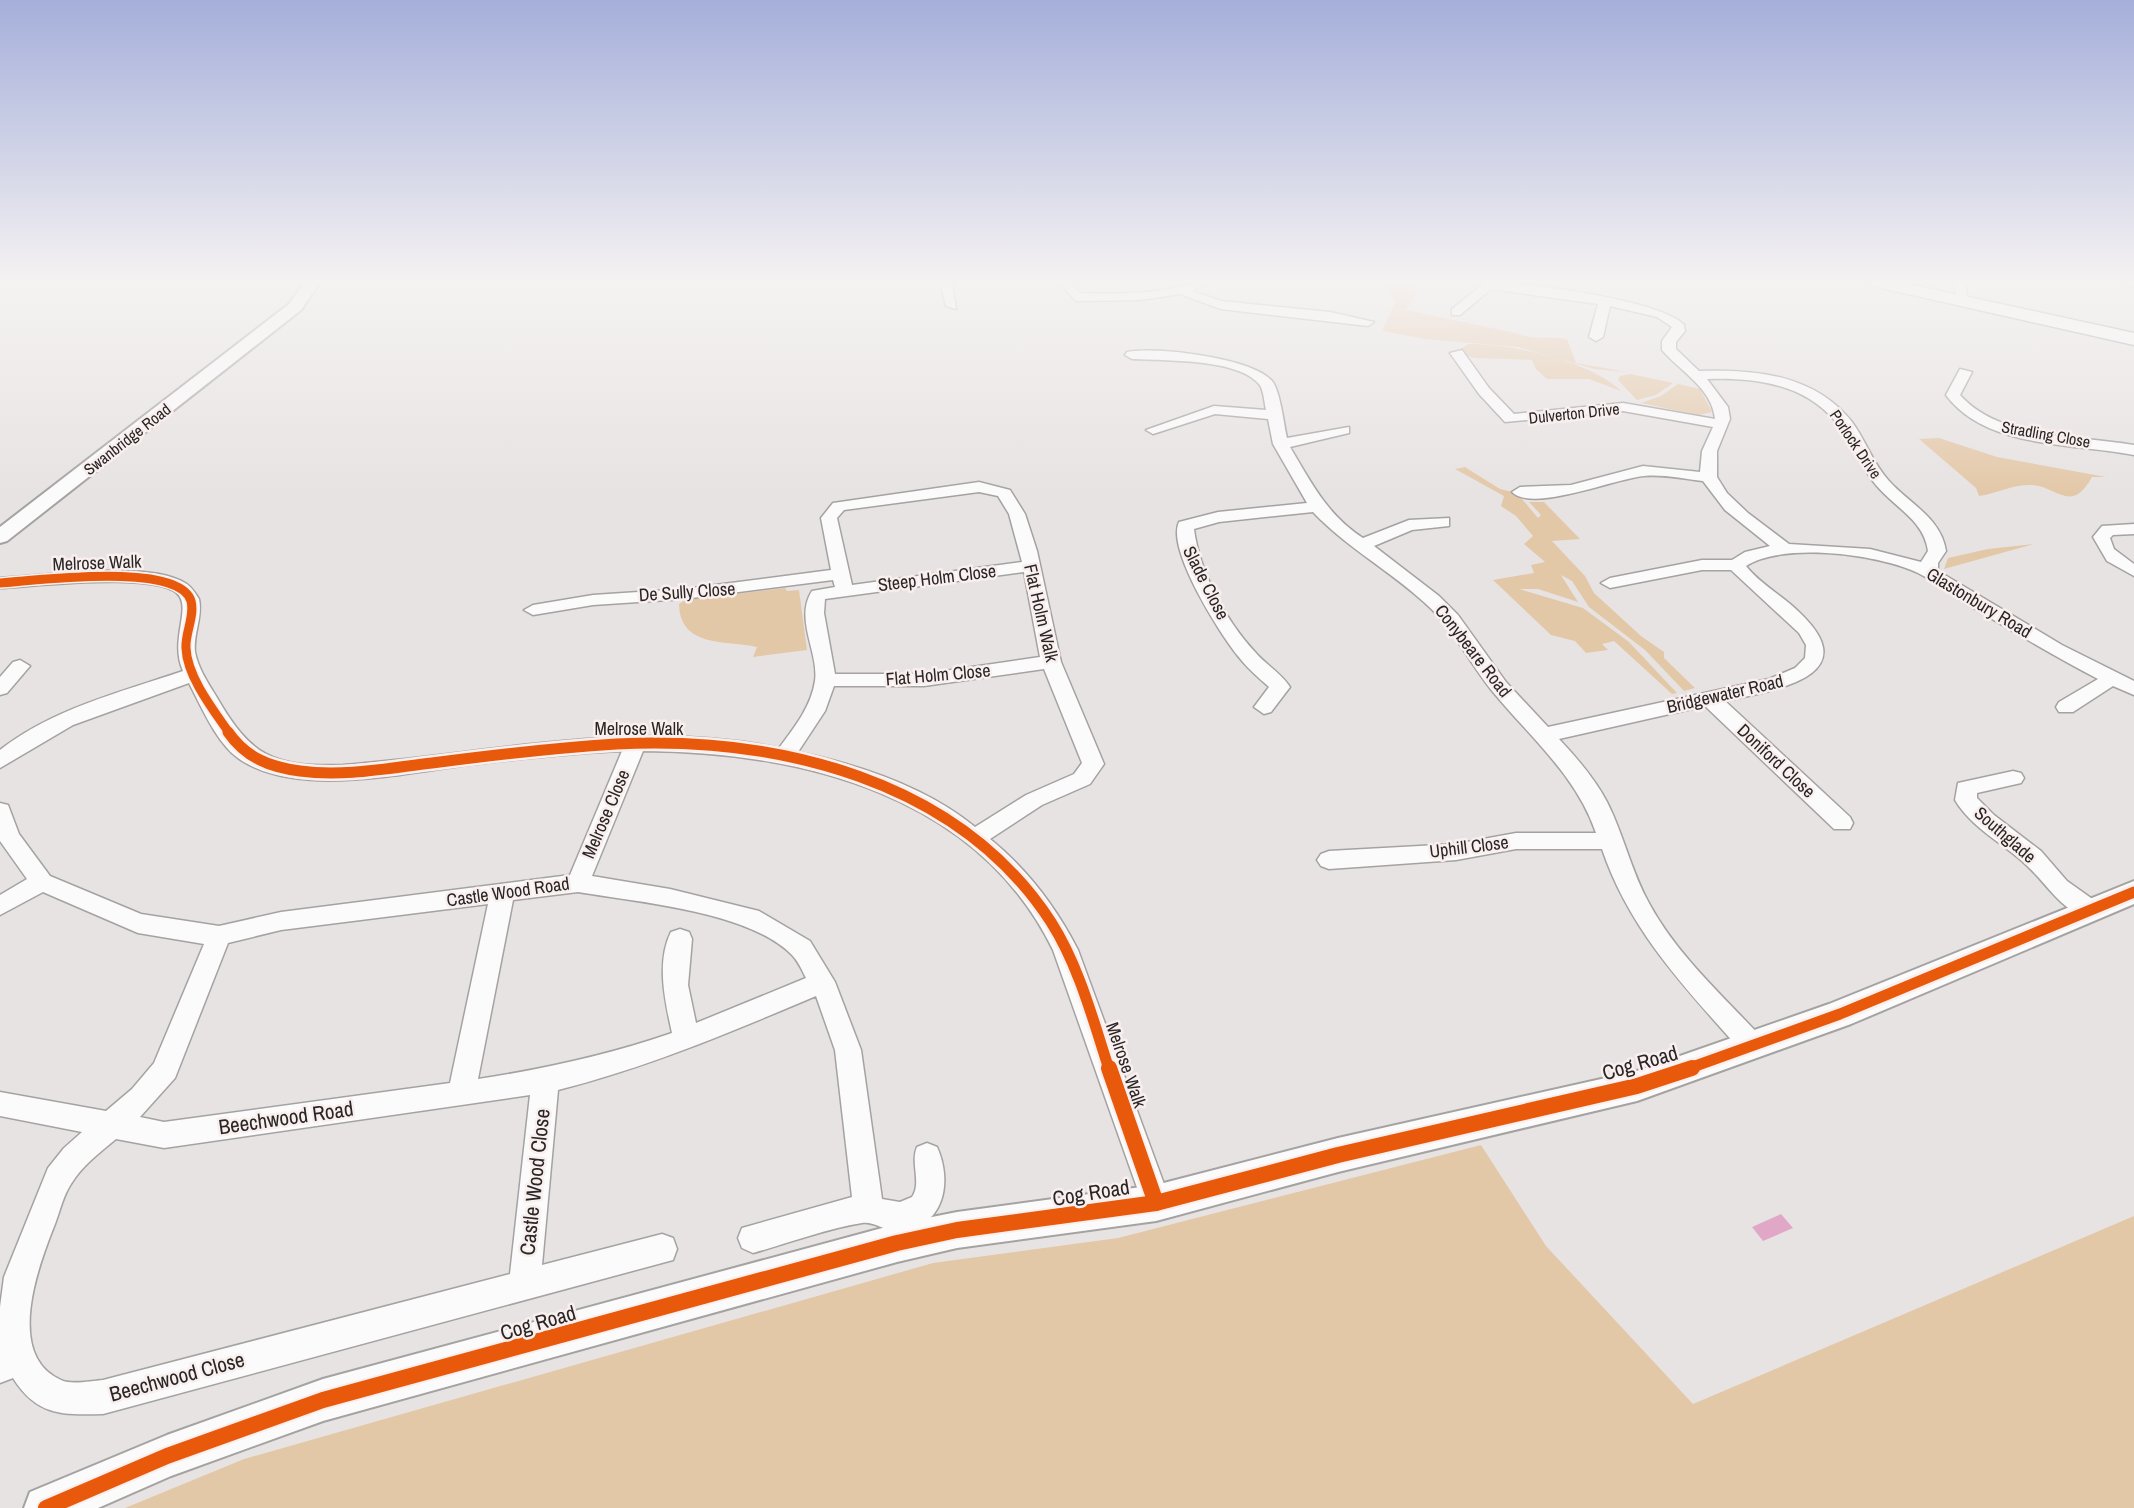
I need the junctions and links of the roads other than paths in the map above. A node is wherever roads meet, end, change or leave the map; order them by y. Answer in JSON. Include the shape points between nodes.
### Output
{"nodes":[{"id":1,"x":237,"y":352,"type":"edge"},
{"id":2,"x":1672,"y":352,"type":"edge"},
{"id":3,"x":1457,"y":353,"type":"dead end"},
{"id":4,"x":1132,"y":355,"type":"dead end"},
{"id":5,"x":1965,"y":372,"type":"dead end"},
{"id":6,"x":1696,"y":375,"type":"junction"},
{"id":7,"x":1272,"y":415,"type":"junction"},
{"id":8,"x":1721,"y":424,"type":"junction"},
{"id":9,"x":1153,"y":430,"type":"dead end"},
{"id":10,"x":1344,"y":430,"type":"dead end"},
{"id":11,"x":1280,"y":444,"type":"junction"},
{"id":12,"x":2134,"y":450,"type":"edge"},
{"id":13,"x":1709,"y":477,"type":"junction"},
{"id":14,"x":1520,"y":492,"type":"dead end"},
{"id":15,"x":1317,"y":507,"type":"junction"},
{"id":16,"x":1443,"y":522,"type":"dead end"},
{"id":17,"x":2134,"y":529,"type":"edge"},
{"id":18,"x":0,"y":537,"type":"edge"},
{"id":19,"x":1361,"y":545,"type":"junction"},
{"id":20,"x":1784,"y":548,"type":"junction"},
{"id":21,"x":1736,"y":565,"type":"junction"},
{"id":22,"x":1030,"y":566,"type":"junction"},
{"id":23,"x":1930,"y":570,"type":"junction"},
{"id":24,"x":2134,"y":570,"type":"edge"},
{"id":25,"x":842,"y":582,"type":"junction"},
{"id":26,"x":0,"y":583,"type":"edge"},
{"id":27,"x":1609,"y":583,"type":"dead end"},
{"id":28,"x":533,"y":610,"type":"dead end"},
{"id":29,"x":1051,"y":662,"type":"junction"},
{"id":30,"x":20,"y":666,"type":"dead end"},
{"id":31,"x":194,"y":674,"type":"junction"},
{"id":32,"x":2113,"y":678,"type":"junction"},
{"id":33,"x":825,"y":680,"type":"junction"},
{"id":34,"x":0,"y":689,"type":"edge"},
{"id":35,"x":2134,"y":689,"type":"edge"},
{"id":36,"x":1710,"y":699,"type":"junction"},
{"id":37,"x":1264,"y":707,"type":"dead end"},
{"id":38,"x":2066,"y":707,"type":"dead end"},
{"id":39,"x":1544,"y":735,"type":"junction"},
{"id":40,"x":635,"y":745,"type":"junction"},
{"id":41,"x":785,"y":756,"type":"junction"},
{"id":42,"x":0,"y":761,"type":"edge"},
{"id":43,"x":2013,"y":778,"type":"dead end"},
{"id":44,"x":0,"y":811,"type":"edge"},
{"id":45,"x":1842,"y":823,"type":"dead end"},
{"id":46,"x":976,"y":837,"type":"junction"},
{"id":47,"x":1609,"y":841,"type":"junction"},
{"id":48,"x":1329,"y":860,"type":"dead end"},
{"id":49,"x":42,"y":882,"type":"junction"},
{"id":50,"x":578,"y":883,"type":"junction"},
{"id":51,"x":2134,"y":892,"type":"edge"},
{"id":52,"x":502,"y":894,"type":"junction"},
{"id":53,"x":0,"y":906,"type":"edge"},
{"id":54,"x":2090,"y":910,"type":"junction"},
{"id":55,"x":219,"y":936,"type":"junction"},
{"id":56,"x":680,"y":939,"type":"dead end"},
{"id":57,"x":822,"y":982,"type":"junction"},
{"id":58,"x":686,"y":1039,"type":"junction"},
{"id":59,"x":1754,"y":1047,"type":"junction"},
{"id":60,"x":545,"y":1081,"type":"junction"},
{"id":61,"x":461,"y":1094,"type":"junction"},
{"id":62,"x":0,"y":1104,"type":"edge"},
{"id":63,"x":113,"y":1124,"type":"junction"},
{"id":64,"x":927,"y":1156,"type":"dead end"},
{"id":65,"x":1156,"y":1203,"type":"junction"},
{"id":66,"x":868,"y":1208,"type":"junction"},
{"id":67,"x":753,"y":1238,"type":"dead end"},
{"id":68,"x":662,"y":1249,"type":"dead end"},
{"id":69,"x":525,"y":1283,"type":"junction"},
{"id":70,"x":9,"y":1362,"type":"edge"},
{"id":71,"x":46,"y":1508,"type":"edge"}],
"edges":[{"from":1,"to":18,"type":"street","name":"Swanbridge Road"},
{"from":2,"to":6,"type":"street"},
{"from":3,"to":8,"type":"street","name":"Dulverton Drive","via":[[1510,419],[1623,407]]},
{"from":4,"to":7,"type":"street","name":"Conybeare Road","via":[[1196,358],[1239,366],[1267,384]]},
{"from":5,"to":12,"type":"street","name":"Stradling Close","via":[[1953,396],[1974,416],[2019,432]]},
{"from":6,"to":8,"type":"street","via":[[1718,398]]},
{"from":6,"to":23,"type":"street","name":"Porlock Drive","via":[[1753,375],[1805,389],[1827,402],[1848,427],[1872,470],[1934,536],[1937,551]]},
{"from":7,"to":9,"type":"street","via":[[1214,410]]},
{"from":7,"to":11,"type":"street","name":"Conybeare Road"},
{"from":8,"to":13,"type":"street","via":[[1709,458]]},
{"from":10,"to":11,"type":"street"},
{"from":11,"to":15,"type":"street","name":"Conybeare Road"},
{"from":13,"to":14,"type":"street","via":[[1643,471],[1571,490]]},
{"from":13,"to":20,"type":"street","via":[[1736,509]]},
{"from":15,"to":19,"type":"street","name":"Conybeare Road"},
{"from":15,"to":37,"type":"street","name":"Slade Close","via":[[1218,517],[1185,526],[1190,555],[1236,639],[1280,687]]},
{"from":16,"to":19,"type":"street","via":[[1409,525]]},
{"from":17,"to":24,"type":"street","via":[[2108,530],[2101,537],[2102,546],[2112,556]]},
{"from":19,"to":39,"type":"street","name":"Conybeare Road","via":[[1409,579],[1451,619],[1499,685]]},
{"from":20,"to":21,"type":"street","name":"Glastonbury Road","via":[[1742,558]]},
{"from":20,"to":23,"type":"street","name":"Glastonbury Road","via":[[1866,554]]},
{"from":21,"to":27,"type":"street","name":"Glastonbury Road","via":[[1702,565]]},
{"from":21,"to":36,"type":"street","name":"Bridgewater Road","via":[[1798,620],[1813,637],[1816,650],[1812,666],[1798,677]]},
{"from":22,"to":25,"type":"street","name":"Steep Holm Close"},
{"from":22,"to":25,"type":"street","name":"Flat Holm Walk","via":[[1017,514],[1007,496],[971,487],[834,509],[829,518]]},
{"from":22,"to":29,"type":"street","name":"Flat Holm Walk"},
{"from":23,"to":32,"type":"street","name":"Glastonbury Road","via":[[2055,649]]},
{"from":25,"to":28,"type":"street","name":"De Sully Close","via":[[593,600]]},
{"from":25,"to":33,"type":"street","via":[[818,596],[814,605]]},
{"from":26,"to":31,"type":"street","name":"Melrose Walk","via":[[143,578],[180,587],[193,607],[185,650]]},
{"from":29,"to":33,"type":"street","name":"Flat Holm Close","via":[[924,680]]},
{"from":29,"to":46,"type":"street","name":"Flat Holm Walk","via":[[1092,758],[1091,769],[1082,779],[1034,800]]},
{"from":30,"to":34,"type":"street"},
{"from":31,"to":40,"type":"street","name":"Melrose Walk","via":[[240,747],[268,763],[296,770],[350,772],[555,748]]},
{"from":31,"to":42,"type":"street","via":[[86,713],[23,743]]},
{"from":32,"to":35,"type":"street","name":"Glastonbury Road"},
{"from":32,"to":38,"type":"street"},
{"from":33,"to":41,"type":"street","via":[[817,706]]},
{"from":36,"to":39,"type":"street","name":"Bridgewater Road"},
{"from":36,"to":45,"type":"street","name":"Doniford Close"},
{"from":39,"to":47,"type":"street","name":"Conybeare Road","via":[[1588,786]]},
{"from":40,"to":41,"type":"street","name":"Melrose Walk"},
{"from":40,"to":50,"type":"street","name":"Melrose Close"},
{"from":41,"to":46,"type":"street","name":"Melrose Walk","via":[[886,784],[933,807]]},
{"from":43,"to":54,"type":"street","name":"Southglade","via":[[1966,788],[1966,800]]},
{"from":44,"to":49,"type":"street","via":[[9,837]]},
{"from":46,"to":65,"type":"street","name":"Melrose Walk","via":[[1033,896],[1066,950]]},
{"from":47,"to":48,"type":"street","name":"Uphill Close","via":[[1516,841],[1456,852]]},
{"from":47,"to":59,"type":"street","name":"Conybeare Road","via":[[1643,915],[1671,956]]},
{"from":49,"to":53,"type":"street"},
{"from":49,"to":55,"type":"street","name":"Castle Wood Road","via":[[138,923]]},
{"from":50,"to":52,"type":"street","name":"Castle Wood Road"},
{"from":50,"to":57,"type":"street","name":"Castle Wood Road","via":[[670,898],[759,920],[801,948]]},
{"from":51,"to":54,"type":"street","name":"Cog Road"},
{"from":52,"to":55,"type":"street","name":"Castle Wood Road","via":[[281,921]]},
{"from":52,"to":61,"type":"street"},
{"from":54,"to":59,"type":"street","name":"Cog Road"},
{"from":55,"to":63,"type":"street","via":[[165,1070]]},
{"from":56,"to":58,"type":"street","via":[[675,985]]},
{"from":57,"to":58,"type":"street","name":"Beechwood Road"},
{"from":57,"to":66,"type":"street","name":"Castle Wood Road","via":[[848,1050]]},
{"from":58,"to":60,"type":"street","name":"Beechwood Road"},
{"from":59,"to":65,"type":"street","name":"Cog Road","via":[[1637,1086],[1338,1155]]},
{"from":60,"to":61,"type":"street","name":"Beechwood Road"},
{"from":60,"to":69,"type":"street","name":"Castle Wood Close"},
{"from":61,"to":63,"type":"street","name":"Beechwood Road","via":[[163,1135]]},
{"from":62,"to":63,"type":"street","name":"Beechwood Road"},
{"from":63,"to":70,"type":"street","name":"Beechwood Close","via":[[74,1157],[58,1178],[19,1277]]},
{"from":64,"to":66,"type":"street","via":[[930,1190],[922,1208],[891,1218]]},
{"from":65,"to":71,"type":"street","name":"Cog Road","via":[[957,1230],[897,1243],[323,1400],[167,1456]]},
{"from":66,"to":67,"type":"street"},
{"from":68,"to":69,"type":"street","name":"Beechwood Close"},
{"from":69,"to":70,"type":"street","name":"Beechwood Close","via":[[103,1397],[60,1398]]}]}
